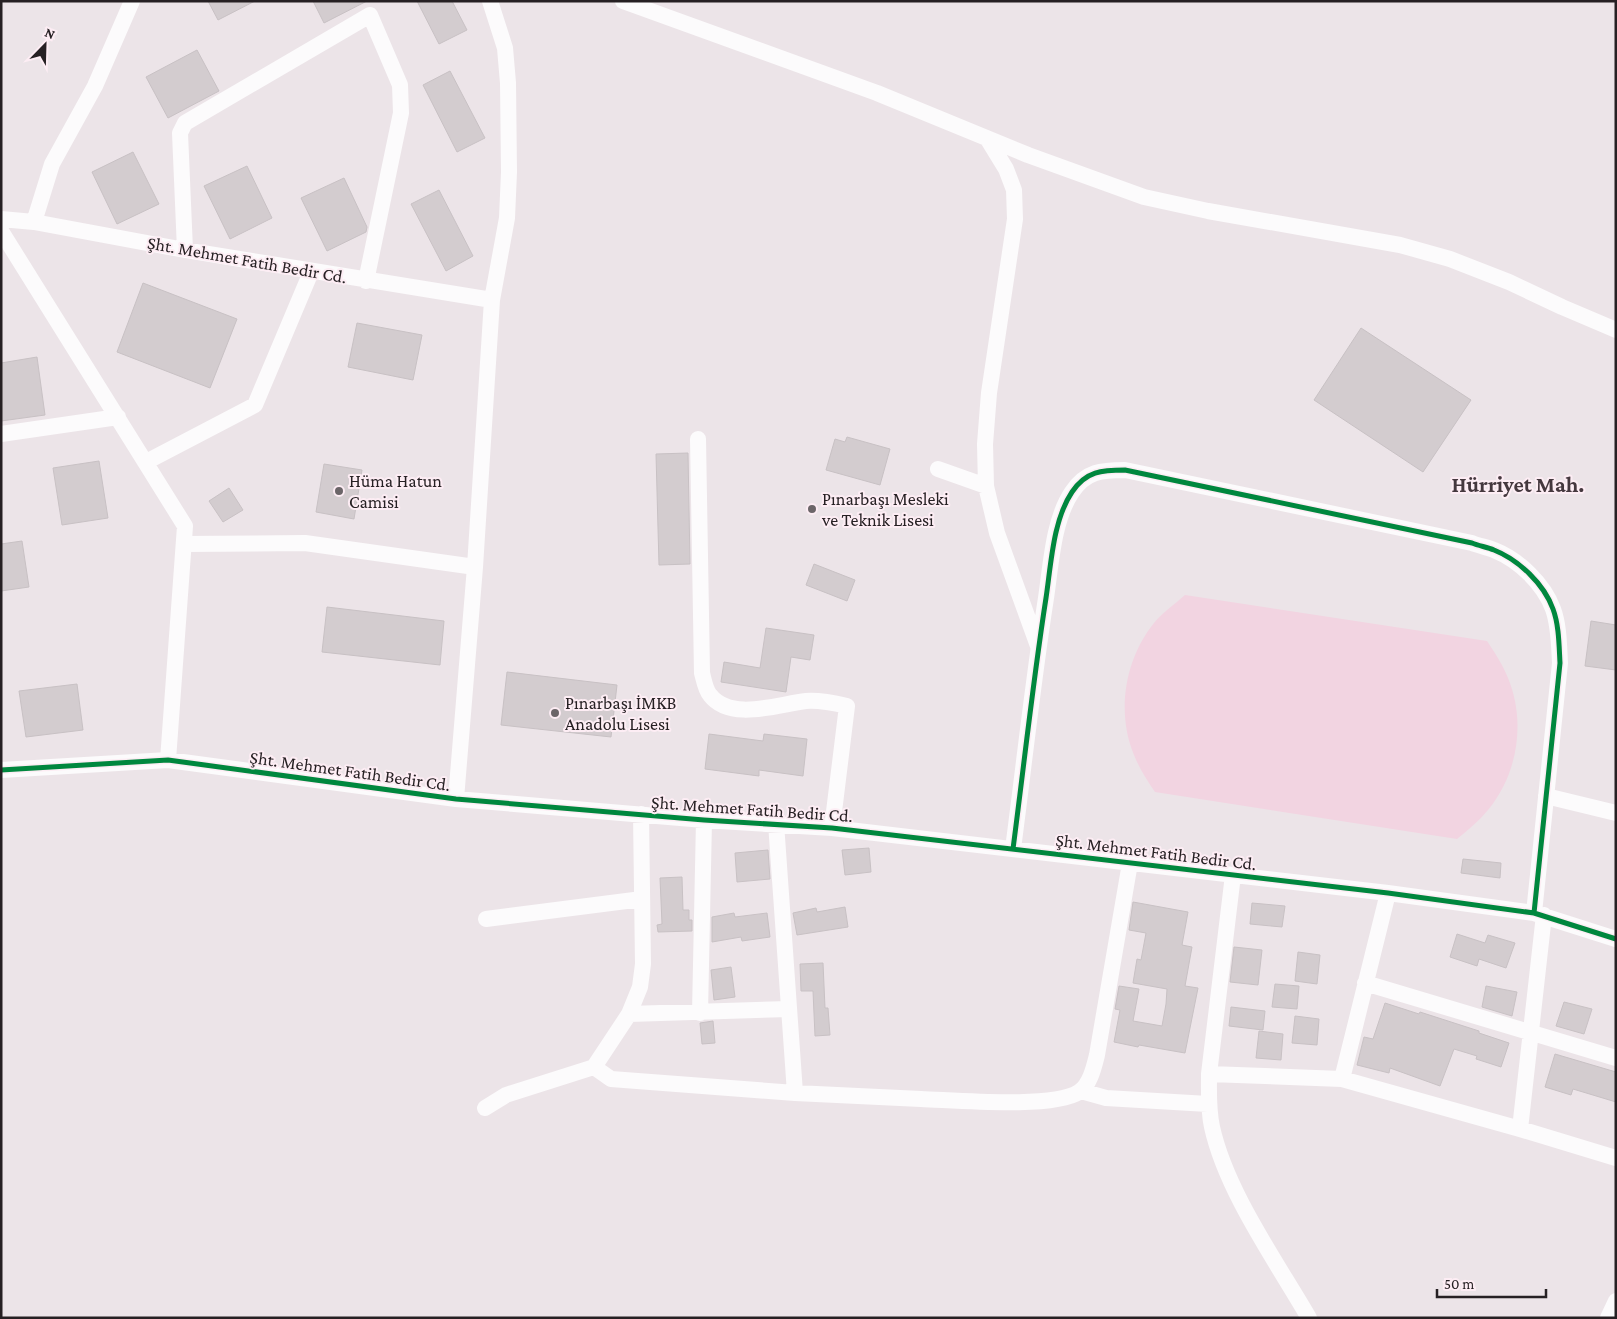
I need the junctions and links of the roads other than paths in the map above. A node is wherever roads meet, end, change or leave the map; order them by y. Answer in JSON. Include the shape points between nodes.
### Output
{"nodes":[{"id":1,"x":132,"y":1,"type":"edge"},
{"id":2,"x":490,"y":1,"type":"edge"},
{"id":3,"x":623,"y":1,"type":"edge"},
{"id":4,"x":366,"y":8,"type":"edge"},
{"id":5,"x":988,"y":138,"type":"junction"},
{"id":6,"x":1,"y":219,"type":"edge"},
{"id":7,"x":34,"y":222,"type":"junction"},
{"id":8,"x":1,"y":231,"type":"edge"},
{"id":9,"x":185,"y":250,"type":"junction"},
{"id":10,"x":311,"y":272,"type":"junction"},
{"id":11,"x":366,"y":281,"type":"junction"},
{"id":12,"x":492,"y":300,"type":"junction"},
{"id":13,"x":1616,"y":330,"type":"edge"},
{"id":14,"x":118,"y":417,"type":"junction"},
{"id":15,"x":1,"y":434,"type":"edge"},
{"id":16,"x":698,"y":439,"type":"dead end"},
{"id":17,"x":146,"y":462,"type":"junction"},
{"id":18,"x":938,"y":469,"type":"dead end"},
{"id":19,"x":986,"y":486,"type":"junction"},
{"id":20,"x":184,"y":544,"type":"junction"},
{"id":21,"x":475,"y":567,"type":"junction"},
{"id":22,"x":1039,"y":648,"type":"junction"},
{"id":23,"x":168,"y":760,"type":"junction"},
{"id":24,"x":1,"y":770,"type":"edge"},
{"id":25,"x":1546,"y":796,"type":"junction"},
{"id":26,"x":456,"y":800,"type":"junction"},
{"id":27,"x":1616,"y":813,"type":"edge"},
{"id":28,"x":640,"y":814,"type":"junction"},
{"id":29,"x":704,"y":820,"type":"junction"},
{"id":30,"x":776,"y":823,"type":"junction"},
{"id":31,"x":832,"y":828,"type":"junction"},
{"id":32,"x":1013,"y":849,"type":"junction"},
{"id":33,"x":1130,"y":863,"type":"junction"},
{"id":34,"x":1233,"y":875,"type":"junction"},
{"id":35,"x":1388,"y":893,"type":"junction"},
{"id":36,"x":642,"y":899,"type":"junction"},
{"id":37,"x":1539,"y":914,"type":"junction"},
{"id":38,"x":486,"y":919,"type":"dead end"},
{"id":39,"x":1616,"y":939,"type":"edge"},
{"id":40,"x":1365,"y":983,"type":"junction"},
{"id":41,"x":790,"y":1008,"type":"junction"},
{"id":42,"x":700,"y":1013,"type":"junction"},
{"id":43,"x":629,"y":1014,"type":"junction"},
{"id":44,"x":1531,"y":1032,"type":"junction"},
{"id":45,"x":1616,"y":1058,"type":"edge"},
{"id":46,"x":594,"y":1067,"type":"junction"},
{"id":47,"x":1209,"y":1074,"type":"junction"},
{"id":48,"x":1342,"y":1079,"type":"junction"},
{"id":49,"x":1081,"y":1091,"type":"junction"},
{"id":50,"x":796,"y":1093,"type":"junction"},
{"id":51,"x":1208,"y":1104,"type":"junction"},
{"id":52,"x":485,"y":1108,"type":"dead end"},
{"id":53,"x":1520,"y":1129,"type":"junction"},
{"id":54,"x":1616,"y":1158,"type":"edge"},
{"id":55,"x":1616,"y":1301,"type":"edge"},
{"id":56,"x":1309,"y":1318,"type":"edge"},
{"id":57,"x":1608,"y":1318,"type":"edge"}],
"edges":[{"from":1,"to":7,"type":"street","via":[[95,86],[52,164]]},
{"from":2,"to":12,"type":"street","via":[[505,48],[509,172],[507,218]]},
{"from":3,"to":5,"type":"street","via":[[877,93]]},
{"from":4,"to":9,"type":"street","via":[[185,123],[180,133]]},
{"from":4,"to":11,"type":"street","via":[[400,85],[401,113]]},
{"from":5,"to":13,"type":"street","via":[[1144,197],[1400,245],[1450,259]]},
{"from":5,"to":19,"type":"street","via":[[1014,190],[1015,219],[989,393]]},
{"from":6,"to":7,"type":"street","name":"Şht. Mehmet Fatih Bedir Cd."},
{"from":7,"to":9,"type":"street","name":"Şht. Mehmet Fatih Bedir Cd."},
{"from":8,"to":14,"type":"street"},
{"from":9,"to":10,"type":"street","name":"Şht. Mehmet Fatih Bedir Cd."},
{"from":10,"to":11,"type":"street","name":"Şht. Mehmet Fatih Bedir Cd."},
{"from":10,"to":17,"type":"street","via":[[255,405]]},
{"from":11,"to":12,"type":"street","name":"Şht. Mehmet Fatih Bedir Cd."},
{"from":12,"to":21,"type":"street"},
{"from":14,"to":15,"type":"street"},
{"from":14,"to":17,"type":"street"},
{"from":16,"to":31,"type":"street","via":[[702,673],[706,686],[716,700],[741,709],[760,710],[806,702],[848,706]]},
{"from":17,"to":20,"type":"street","via":[[186,526]]},
{"from":18,"to":19,"type":"street"},
{"from":19,"to":22,"type":"street","via":[[997,533]]},
{"from":20,"to":21,"type":"street","via":[[305,543]]},
{"from":20,"to":23,"type":"street"},
{"from":21,"to":26,"type":"street"},
{"from":22,"to":25,"type":"street","via":[[1062,511],[1082,480],[1100,470],[1125,470],[1495,550],[1531,575],[1553,609],[1560,662]]},
{"from":22,"to":32,"type":"street"},
{"from":23,"to":24,"type":"street","name":"Şht. Mehmet Fatih Bedir Cd."},
{"from":23,"to":26,"type":"street","name":"Şht. Mehmet Fatih Bedir Cd."},
{"from":25,"to":27,"type":"street"},
{"from":25,"to":37,"type":"street"},
{"from":26,"to":28,"type":"street","name":"Şht. Mehmet Fatih Bedir Cd."},
{"from":28,"to":29,"type":"street","name":"Şht. Mehmet Fatih Bedir Cd."},
{"from":28,"to":36,"type":"street"},
{"from":29,"to":30,"type":"street","name":"Şht. Mehmet Fatih Bedir Cd."},
{"from":29,"to":42,"type":"street"},
{"from":30,"to":31,"type":"street","name":"Şht. Mehmet Fatih Bedir Cd."},
{"from":30,"to":41,"type":"street"},
{"from":31,"to":32,"type":"street","name":"Şht. Mehmet Fatih Bedir Cd."},
{"from":32,"to":33,"type":"street","name":"Şht. Mehmet Fatih Bedir Cd."},
{"from":33,"to":34,"type":"street","name":"Şht. Mehmet Fatih Bedir Cd."},
{"from":33,"to":49,"type":"street","via":[[1097,1055]]},
{"from":34,"to":35,"type":"street","name":"Şht. Mehmet Fatih Bedir Cd."},
{"from":34,"to":47,"type":"street"},
{"from":35,"to":37,"type":"street","name":"Şht. Mehmet Fatih Bedir Cd."},
{"from":35,"to":40,"type":"street"},
{"from":36,"to":38,"type":"street"},
{"from":36,"to":43,"type":"street","via":[[643,964],[640,987]]},
{"from":37,"to":39,"type":"street","name":"Şht. Mehmet Fatih Bedir Cd."},
{"from":37,"to":44,"type":"street"},
{"from":40,"to":44,"type":"street"},
{"from":40,"to":48,"type":"street"},
{"from":41,"to":42,"type":"street"},
{"from":41,"to":50,"type":"street"},
{"from":42,"to":43,"type":"street"},
{"from":43,"to":46,"type":"street"},
{"from":44,"to":45,"type":"street"},
{"from":44,"to":53,"type":"street"},
{"from":46,"to":50,"type":"street","via":[[612,1079]]},
{"from":46,"to":52,"type":"street","via":[[506,1095]]},
{"from":47,"to":48,"type":"street"},
{"from":47,"to":51,"type":"street"},
{"from":48,"to":53,"type":"street"},
{"from":49,"to":50,"type":"street","via":[[1057,1099],[1010,1102]]},
{"from":49,"to":51,"type":"street","via":[[1106,1098]]},
{"from":51,"to":56,"type":"street","via":[[1218,1149],[1243,1206]]},
{"from":53,"to":54,"type":"street"},
{"from":55,"to":57,"type":"street"}]}
